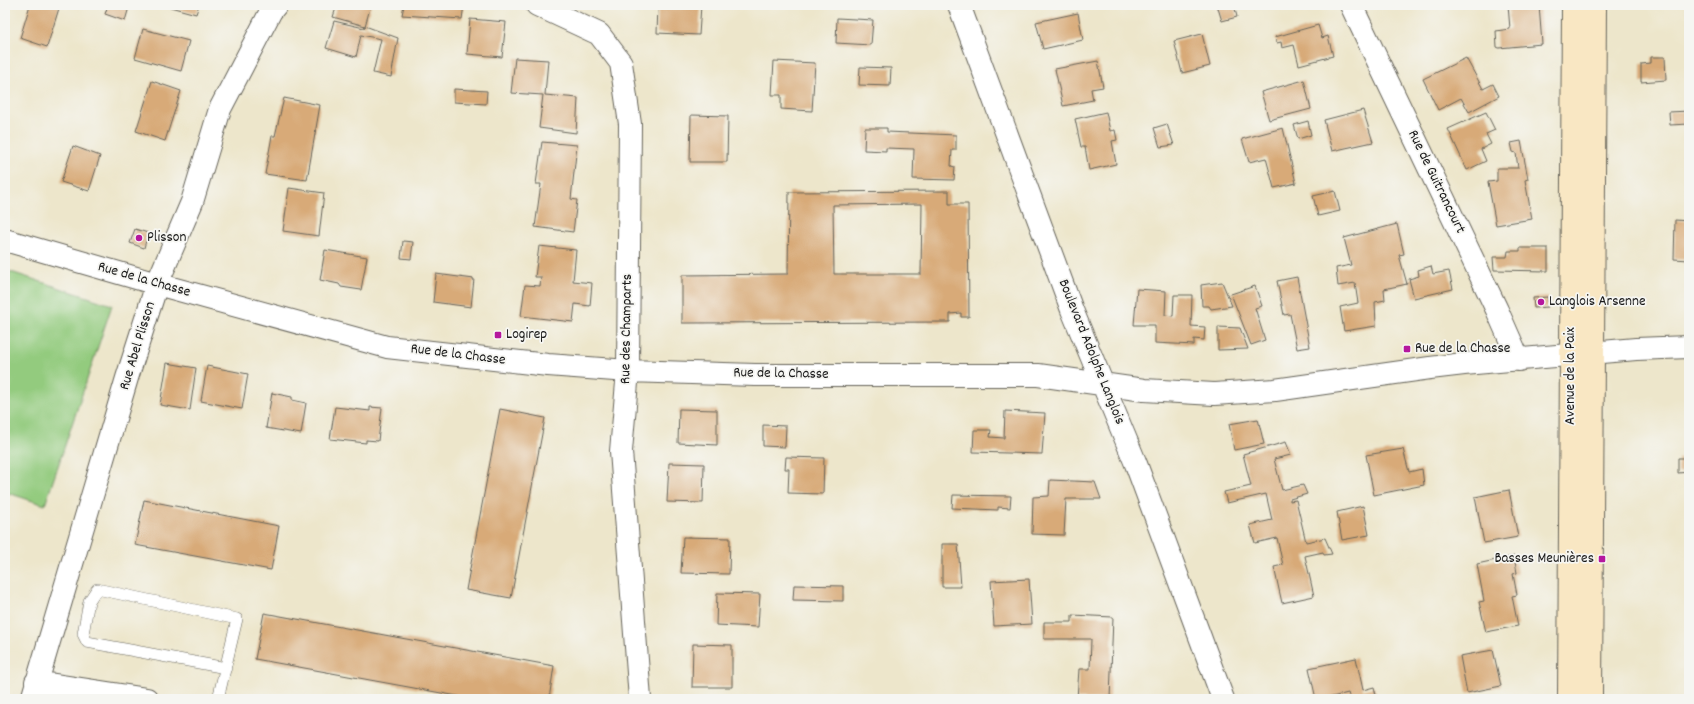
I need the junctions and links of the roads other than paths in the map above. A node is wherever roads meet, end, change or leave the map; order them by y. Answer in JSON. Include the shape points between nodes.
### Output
{"nodes":[{"id":1,"x":276,"y":5,"type":"edge"},
{"id":2,"x":537,"y":5,"type":"edge"},
{"id":3,"x":960,"y":5,"type":"edge"},
{"id":4,"x":1352,"y":5,"type":"edge"},
{"id":5,"x":1573,"y":5,"type":"edge"},
{"id":6,"x":1595,"y":5,"type":"edge"},
{"id":7,"x":5,"y":240,"type":"edge"},
{"id":8,"x":157,"y":284,"type":"junction"},
{"id":9,"x":1689,"y":347,"type":"edge"},
{"id":10,"x":1592,"y":353,"type":"junction"},
{"id":11,"x":1570,"y":355,"type":"junction"},
{"id":12,"x":1519,"y":360,"type":"junction"},
{"id":13,"x":628,"y":371,"type":"junction"},
{"id":14,"x":1103,"y":384,"type":"junction"},
{"id":15,"x":226,"y":668,"type":"junction"},
{"id":16,"x":34,"y":691,"type":"edge"},
{"id":17,"x":147,"y":699,"type":"edge"},
{"id":18,"x":218,"y":699,"type":"edge"},
{"id":19,"x":640,"y":699,"type":"edge"},
{"id":20,"x":1223,"y":699,"type":"edge"},
{"id":21,"x":1570,"y":699,"type":"edge"},
{"id":22,"x":1591,"y":699,"type":"edge"}],
"edges":[{"from":1,"to":8,"type":"street","name":"Rue Abel Plisson","via":[[220,109],[192,202]]},
{"from":2,"to":13,"type":"street","name":"Rue des Champarts","via":[[599,34],[621,63],[630,124]]},
{"from":3,"to":14,"type":"street","name":"Boulevard Adolphe Langlois","via":[[1072,310]]},
{"from":4,"to":12,"type":"street","name":"Rue de Guitrancourt"},
{"from":5,"to":11,"type":"street","name":"Avenue de la Paix"},
{"from":6,"to":10,"type":"street","name":"Avenue de la Paix"},
{"from":7,"to":8,"type":"street","name":"Rue de la Chasse"},
{"from":8,"to":13,"type":"street","name":"Rue de la Chasse","via":[[387,347]]},
{"from":8,"to":16,"type":"street","name":"Rue Abel Plisson"},
{"from":9,"to":10,"type":"street","name":"Rue de la Chasse","via":[[1636,348]]},
{"from":10,"to":11,"type":"street","name":"Rue de la Chasse"},
{"from":10,"to":22,"type":"street","name":"Avenue de la Paix"},
{"from":11,"to":12,"type":"street","name":"Rue de la Chasse"},
{"from":11,"to":21,"type":"street","name":"Avenue de la Paix"},
{"from":12,"to":14,"type":"street","name":"Rue de la Chasse","via":[[1430,368],[1275,390],[1214,394],[1144,390]]},
{"from":13,"to":14,"type":"street","name":"Rue de la Chasse","via":[[1038,375]]},
{"from":13,"to":19,"type":"street","name":"Rue des Champarts","via":[[621,451]]},
{"from":14,"to":20,"type":"street","name":"Boulevard Adolphe Langlois","via":[[1139,471]]},
{"from":15,"to":15,"type":"lane","via":[[87,642],[83,634],[89,601],[97,589],[237,619]]},
{"from":15,"to":18,"type":"lane"},
{"from":16,"to":17,"type":"street"}]}
